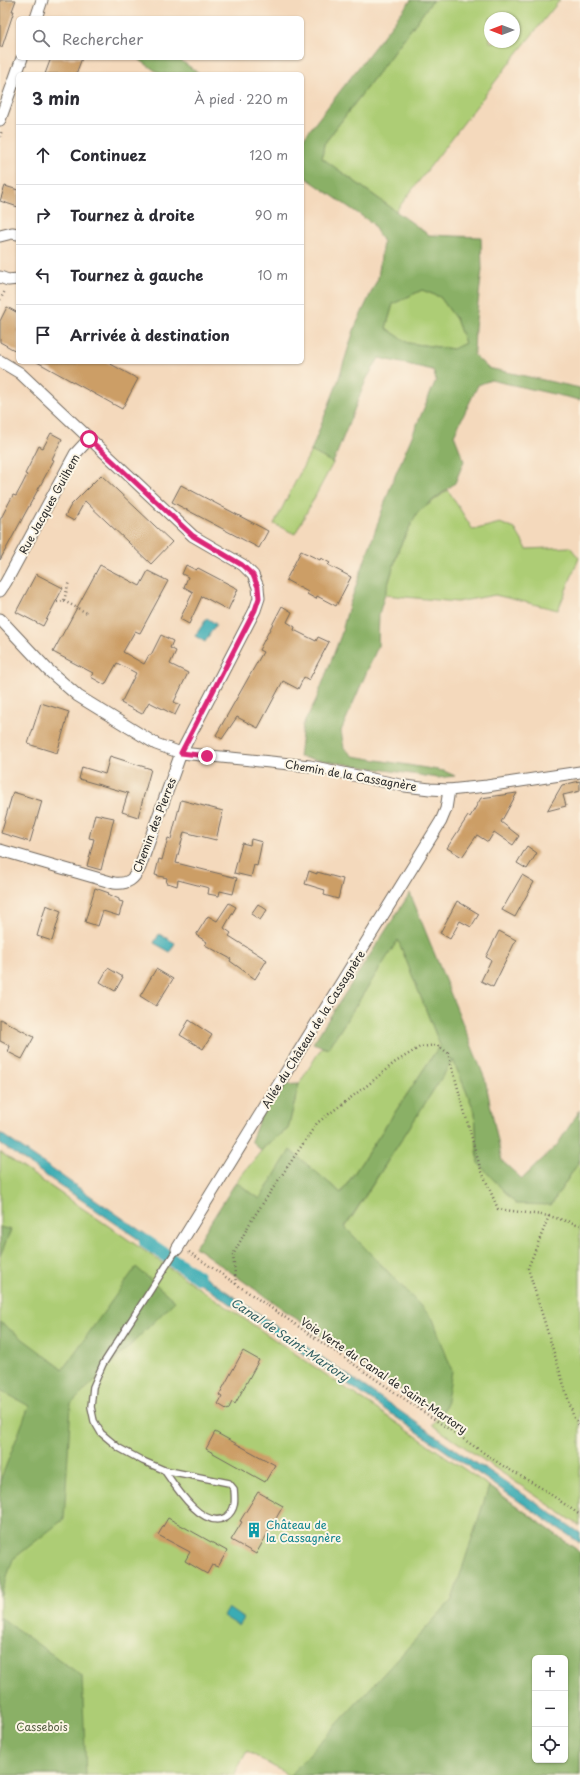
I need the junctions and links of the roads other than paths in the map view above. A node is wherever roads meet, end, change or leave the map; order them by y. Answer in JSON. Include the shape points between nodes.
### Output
{"nodes":[{"id":1,"x":42,"y":0,"type":"edge"},
{"id":2,"x":37,"y":16,"type":"edge"},
{"id":3,"x":21,"y":60,"type":"edge"},
{"id":4,"x":17,"y":72,"type":"edge"},
{"id":5,"x":16,"y":75,"type":"edge"},
{"id":6,"x":0,"y":120,"type":"edge"},
{"id":7,"x":16,"y":234,"type":"edge"},
{"id":8,"x":0,"y":236,"type":"edge"},
{"id":9,"x":16,"y":279,"type":"edge"},
{"id":10,"x":1,"y":280,"type":"edge"},
{"id":11,"x":0,"y":361,"type":"edge"},
{"id":12,"x":89,"y":439,"type":"junction"},
{"id":13,"x":0,"y":591,"type":"edge"},
{"id":14,"x":0,"y":619,"type":"edge"},
{"id":15,"x":181,"y":753,"type":"junction"},
{"id":16,"x":580,"y":772,"type":"edge"},
{"id":17,"x":449,"y":790,"type":"junction"},
{"id":18,"x":0,"y":850,"type":"edge"},
{"id":19,"x":178,"y":1248,"type":"joint"},
{"id":20,"x":164,"y":1470,"type":"junction"}],
"edges":[{"from":1,"to":2,"type":"street"},
{"from":3,"to":4,"type":"street"},
{"from":5,"to":6,"type":"street"},
{"from":7,"to":8,"type":"street"},
{"from":9,"to":10,"type":"street"},
{"from":11,"to":12,"type":"street","via":[[20,373]]},
{"from":12,"to":13,"type":"street","name":"Rue Jacques Guilhem","via":[[75,454]]},
{"from":12,"to":15,"type":"street","via":[[193,536],[242,565],[253,575],[258,587],[259,598],[255,610]]},
{"from":14,"to":15,"type":"street","name":"Chemin de la Cassagnère","via":[[47,669],[78,696],[156,744]]},
{"from":15,"to":17,"type":"street","name":"Chemin de la Cassagnère","via":[[310,766],[405,786]]},
{"from":15,"to":18,"type":"street","name":"Chemin des Pierres","via":[[140,867],[128,883],[114,883]]},
{"from":16,"to":17,"type":"street","name":"Chemin de la Cassagnère"},
{"from":17,"to":19,"type":"street","name":"Allée du Château de la Cassagnère","via":[[441,821]]},
{"from":19,"to":20,"type":"lane","name":"Allée du Château de la Cassagnère","via":[[103,1364],[93,1388],[91,1407],[100,1433],[120,1448]]},
{"from":20,"to":20,"type":"lane","via":[[229,1483],[234,1489],[236,1501],[233,1511],[225,1518],[205,1518]]}]}
